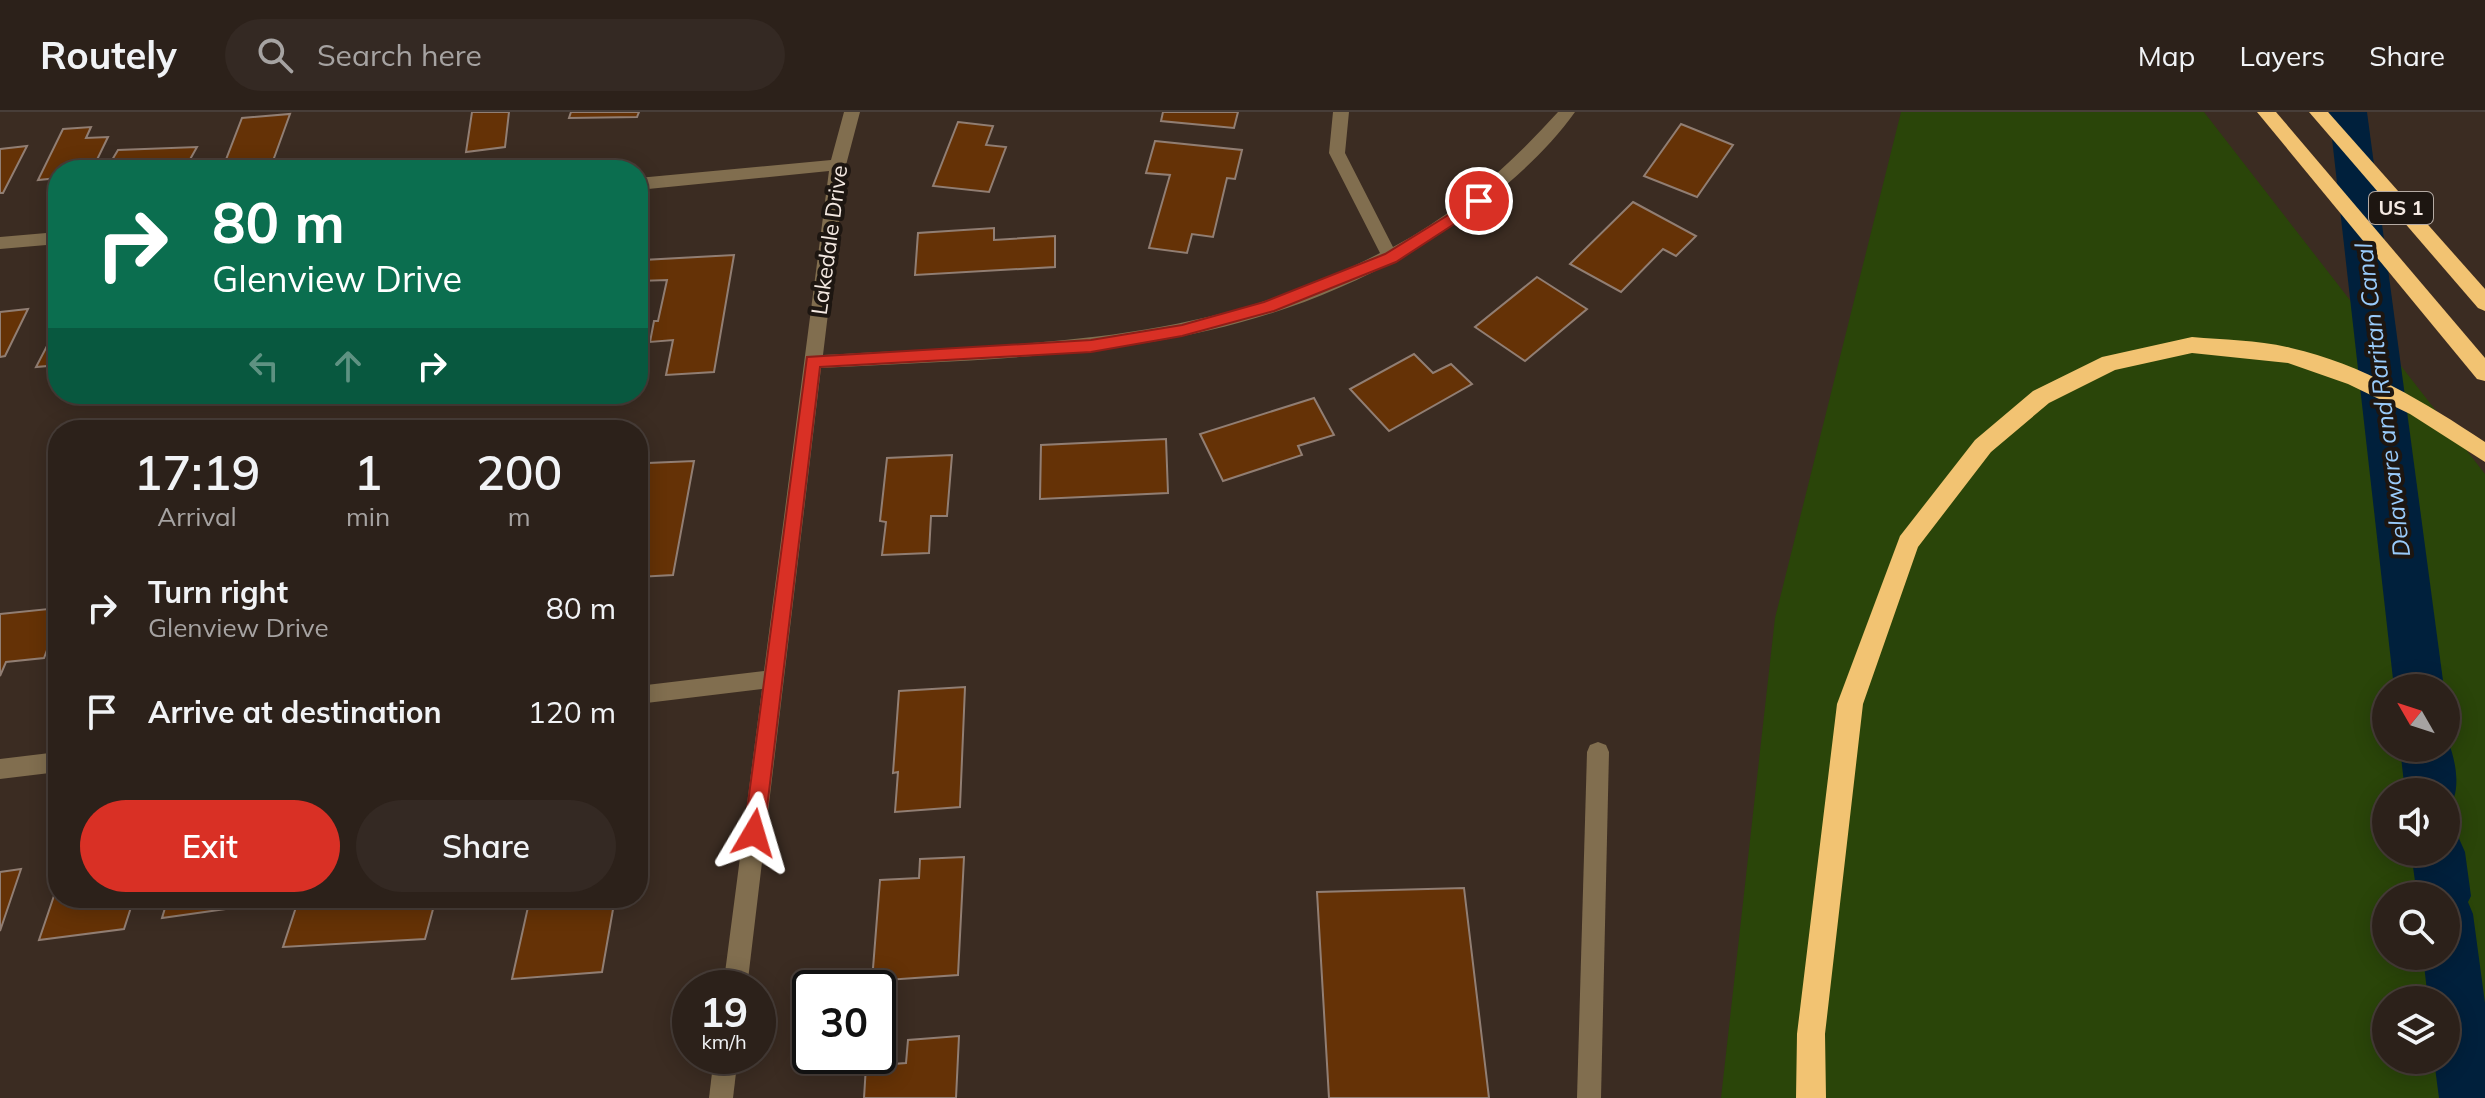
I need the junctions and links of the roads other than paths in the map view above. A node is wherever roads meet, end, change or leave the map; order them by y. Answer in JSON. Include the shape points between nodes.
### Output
{"nodes":[{"id":1,"x":852,"y":112,"type":"edge"},
{"id":2,"x":1341,"y":112,"type":"edge"},
{"id":3,"x":1567,"y":112,"type":"edge"},
{"id":4,"x":2266,"y":112,"type":"edge"},
{"id":5,"x":2318,"y":112,"type":"edge"},
{"id":6,"x":838,"y":165,"type":"junction"},
{"id":7,"x":648,"y":183,"type":"edge"},
{"id":8,"x":48,"y":239,"type":"edge"},
{"id":9,"x":0,"y":243,"type":"edge"},
{"id":10,"x":1391,"y":258,"type":"junction"},
{"id":11,"x":2485,"y":303,"type":"edge"},
{"id":12,"x":812,"y":362,"type":"junction"},
{"id":13,"x":2485,"y":373,"type":"edge"},
{"id":14,"x":2485,"y":453,"type":"edge"},
{"id":15,"x":773,"y":679,"type":"junction"},
{"id":16,"x":648,"y":694,"type":"edge"},
{"id":17,"x":1598,"y":752,"type":"dead end"},
{"id":18,"x":48,"y":763,"type":"edge"},
{"id":19,"x":0,"y":769,"type":"edge"},
{"id":20,"x":737,"y":970,"type":"edge"},
{"id":21,"x":724,"y":1074,"type":"edge"},
{"id":22,"x":721,"y":1098,"type":"edge"},
{"id":23,"x":1589,"y":1098,"type":"edge"},
{"id":24,"x":1811,"y":1098,"type":"edge"}],
"edges":[{"from":1,"to":6,"type":"street","name":"Lakedale Drive"},
{"from":2,"to":10,"type":"street","via":[[1337,153]]},
{"from":3,"to":10,"type":"street","via":[[1536,151],[1479,201]]},
{"from":4,"to":13,"type":"highway","number":"US 1"},
{"from":5,"to":11,"type":"highway","number":"US 1"},
{"from":6,"to":7,"type":"street"},
{"from":6,"to":12,"type":"street","name":"Lakedale Drive"},
{"from":8,"to":9,"type":"street"},
{"from":10,"to":12,"type":"street","via":[[1268,307],[1182,331],[1091,346]]},
{"from":12,"to":15,"type":"street","name":"Lakedale Drive"},
{"from":14,"to":24,"type":"highway","via":[[2418,408],[2356,378],[2289,355],[2192,345],[2110,363],[2041,397],[1983,446],[1908,543],[1850,704],[1811,1034]]},
{"from":15,"to":16,"type":"street"},
{"from":15,"to":20,"type":"street","name":"Lakedale Drive"},
{"from":17,"to":23,"type":"street"},
{"from":18,"to":19,"type":"street"},
{"from":21,"to":22,"type":"street"}]}
